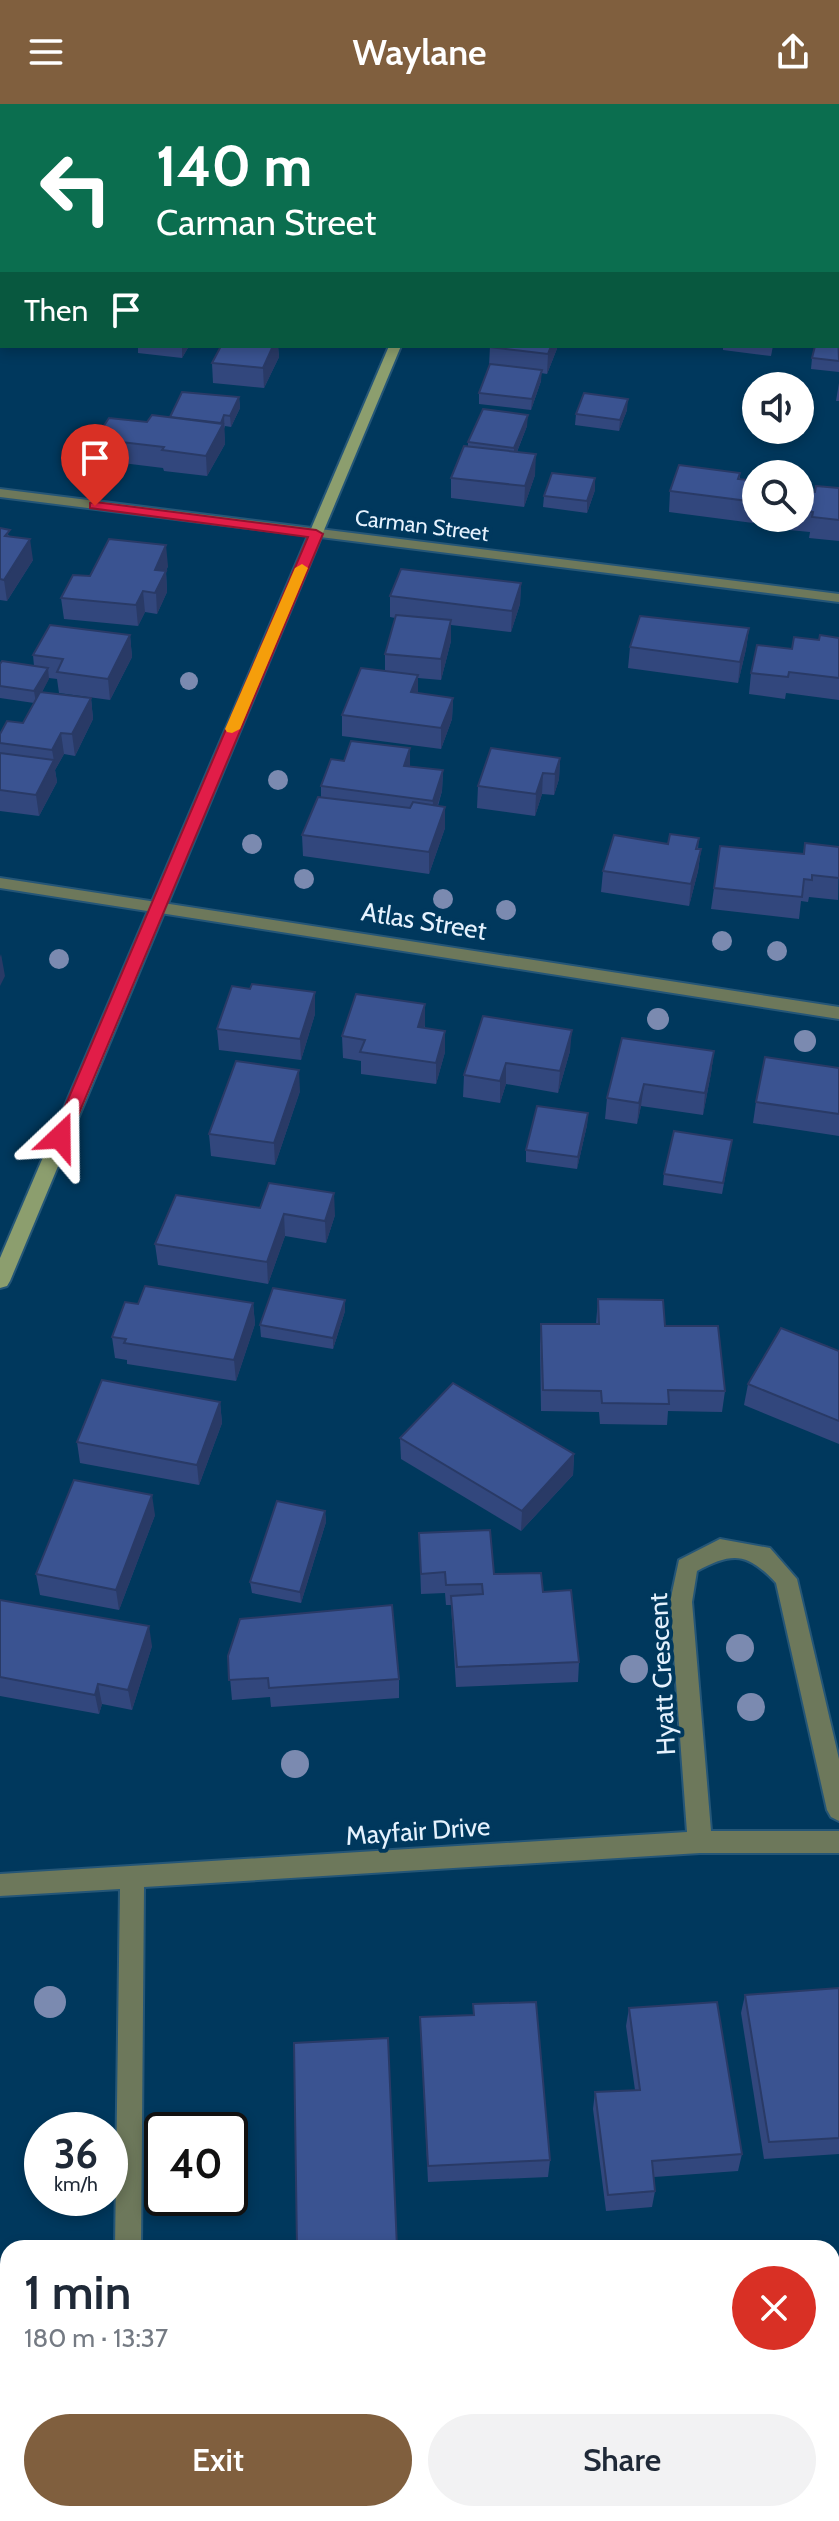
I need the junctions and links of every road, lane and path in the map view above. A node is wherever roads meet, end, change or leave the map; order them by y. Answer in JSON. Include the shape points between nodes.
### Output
{"nodes":[{"id":1,"x":394,"y":348,"type":"edge"},
{"id":2,"x":0,"y":493,"type":"edge"},
{"id":3,"x":316,"y":534,"type":"junction"},
{"id":4,"x":839,"y":598,"type":"edge"},
{"id":5,"x":0,"y":883,"type":"edge"},
{"id":6,"x":157,"y":906,"type":"junction"},
{"id":7,"x":839,"y":1013,"type":"edge"},
{"id":8,"x":0,"y":1281,"type":"edge"},
{"id":9,"x":839,"y":1810,"type":"edge"},
{"id":10,"x":700,"y":1842,"type":"junction"},
{"id":11,"x":839,"y":1842,"type":"edge"},
{"id":12,"x":132,"y":1877,"type":"junction"},
{"id":13,"x":0,"y":1885,"type":"edge"},
{"id":14,"x":128,"y":2240,"type":"edge"}],
"edges":[{"from":1,"to":3,"type":"street"},
{"from":2,"to":3,"type":"street","name":"Carman Street"},
{"from":3,"to":4,"type":"street","name":"Carman Street"},
{"from":3,"to":6,"type":"street"},
{"from":5,"to":6,"type":"street","name":"Atlas Street"},
{"from":6,"to":7,"type":"street","name":"Atlas Street"},
{"from":6,"to":8,"type":"street"},
{"from":9,"to":10,"type":"street","name":"Hyatt Crescent","via":[[786,1579],[762,1554],[720,1548],[687,1566],[681,1602]]},
{"from":10,"to":11,"type":"street","name":"Mayfair Drive"},
{"from":10,"to":12,"type":"street","name":"Mayfair Drive"},
{"from":12,"to":13,"type":"street","name":"Mayfair Drive"},
{"from":12,"to":14,"type":"street"}]}
